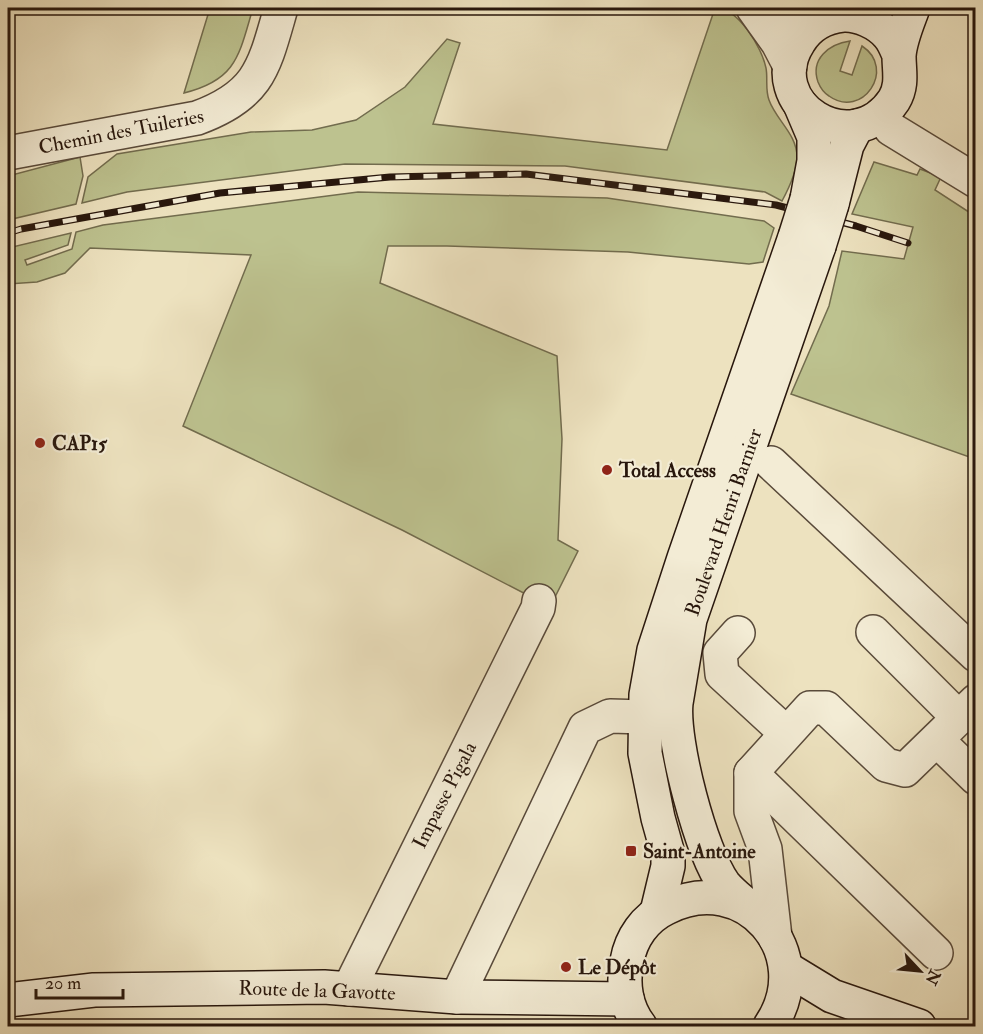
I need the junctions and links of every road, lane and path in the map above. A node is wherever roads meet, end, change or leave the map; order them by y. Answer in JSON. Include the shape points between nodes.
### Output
{"nodes":[{"id":1,"x":281,"y":8,"type":"edge"},
{"id":2,"x":753,"y":8,"type":"edge"},
{"id":3,"x":776,"y":8,"type":"edge"},
{"id":4,"x":913,"y":8,"type":"edge"},
{"id":5,"x":840,"y":14,"type":"edge"},
{"id":6,"x":899,"y":54,"type":"junction"},
{"id":7,"x":790,"y":66,"type":"junction"},
{"id":8,"x":800,"y":104,"type":"junction"},
{"id":9,"x":869,"y":121,"type":"junction"},
{"id":10,"x":8,"y":153,"type":"edge"},
{"id":11,"x":975,"y":181,"type":"edge"},
{"id":12,"x":819,"y":201,"type":"junction"},
{"id":13,"x":807,"y":241,"type":"junction"},
{"id":14,"x":771,"y":463,"type":"dead end"},
{"id":15,"x":539,"y":601,"type":"dead end"},
{"id":16,"x":873,"y":632,"type":"dead end"},
{"id":17,"x":738,"y":633,"type":"dead end"},
{"id":18,"x":975,"y":655,"type":"edge"},
{"id":19,"x":645,"y":717,"type":"junction"},
{"id":20,"x":957,"y":720,"type":"edge"},
{"id":21,"x":786,"y":733,"type":"junction"},
{"id":22,"x":751,"y":773,"type":"junction"},
{"id":23,"x":975,"y":778,"type":"edge"},
{"id":24,"x":657,"y":912,"type":"junction"},
{"id":25,"x":754,"y":912,"type":"junction"},
{"id":26,"x":776,"y":937,"type":"junction"},
{"id":27,"x":936,"y":953,"type":"dead end"},
{"id":28,"x":786,"y":968,"type":"junction"},
{"id":29,"x":349,"y":988,"type":"junction"},
{"id":30,"x":457,"y":997,"type":"junction"},
{"id":31,"x":8,"y":1000,"type":"edge"},
{"id":32,"x":634,"y":1013,"type":"edge"},
{"id":33,"x":770,"y":1026,"type":"edge"},
{"id":34,"x":919,"y":1026,"type":"edge"}],
"edges":[{"from":1,"to":10,"type":"street","name":"Chemin des Tuileries","via":[[265,63],[236,100],[217,111]]},
{"from":2,"to":7,"type":"street"},
{"from":3,"to":5,"type":"street","via":[[791,15]]},
{"from":4,"to":6,"type":"street"},
{"from":5,"to":6,"type":"street","via":[[869,20],[888,34]]},
{"from":5,"to":7,"type":"street","via":[[803,34]]},
{"from":6,"to":9,"type":"street","via":[[902,77],[895,98]]},
{"from":7,"to":8,"type":"street","via":[[791,86]]},
{"from":8,"to":9,"type":"street","via":[[811,116],[841,128]]},
{"from":8,"to":12,"type":"street","name":"Boulevard Henri Barnier","via":[[814,137]]},
{"from":9,"to":11,"type":"street","via":[[891,129]]},
{"from":9,"to":12,"type":"street","name":"Boulevard Henri Barnier","via":[[847,145]]},
{"from":12,"to":13,"type":"street","name":"Boulevard Henri Barnier","bridge":true},
{"from":13,"to":19,"type":"street","name":"Boulevard Henri Barnier","via":[[667,608],[654,650]]},
{"from":13,"to":25,"type":"street","name":"Boulevard Henri Barnier","via":[[690,619],[675,712],[697,822],[724,884]]},
{"from":14,"to":18,"type":"street"},
{"from":15,"to":29,"type":"street","name":"Impasse Pigala"},
{"from":16,"to":20,"type":"street"},
{"from":17,"to":21,"type":"street","via":[[720,653],[722,674]]},
{"from":19,"to":24,"type":"street","name":"Boulevard Henri Barnier","via":[[645,753],[668,854]]},
{"from":19,"to":30,"type":"street","via":[[610,716],[585,728]]},
{"from":20,"to":21,"type":"street","via":[[905,770],[886,765],[826,708],[810,708]]},
{"from":20,"to":23,"type":"street"},
{"from":21,"to":22,"type":"street"},
{"from":22,"to":26,"type":"street","via":[[751,811],[765,849]]},
{"from":22,"to":27,"type":"street"},
{"from":24,"to":25,"type":"street","via":[[680,900],[705,896],[731,900]]},
{"from":24,"to":32,"type":"street","via":[[640,929],[629,951],[624,975]]},
{"from":25,"to":26,"type":"street","name":"Boulevard Henri Barnier"},
{"from":26,"to":28,"type":"street"},
{"from":28,"to":33,"type":"street","via":[[779,1013]]},
{"from":28,"to":34,"type":"street","via":[[832,996]]},
{"from":29,"to":30,"type":"street","name":"Route de la Gavotte"},
{"from":29,"to":31,"type":"street","name":"Route de la Gavotte","via":[[94,990]]},
{"from":30,"to":32,"type":"street","name":"Route de la Gavotte"}]}
